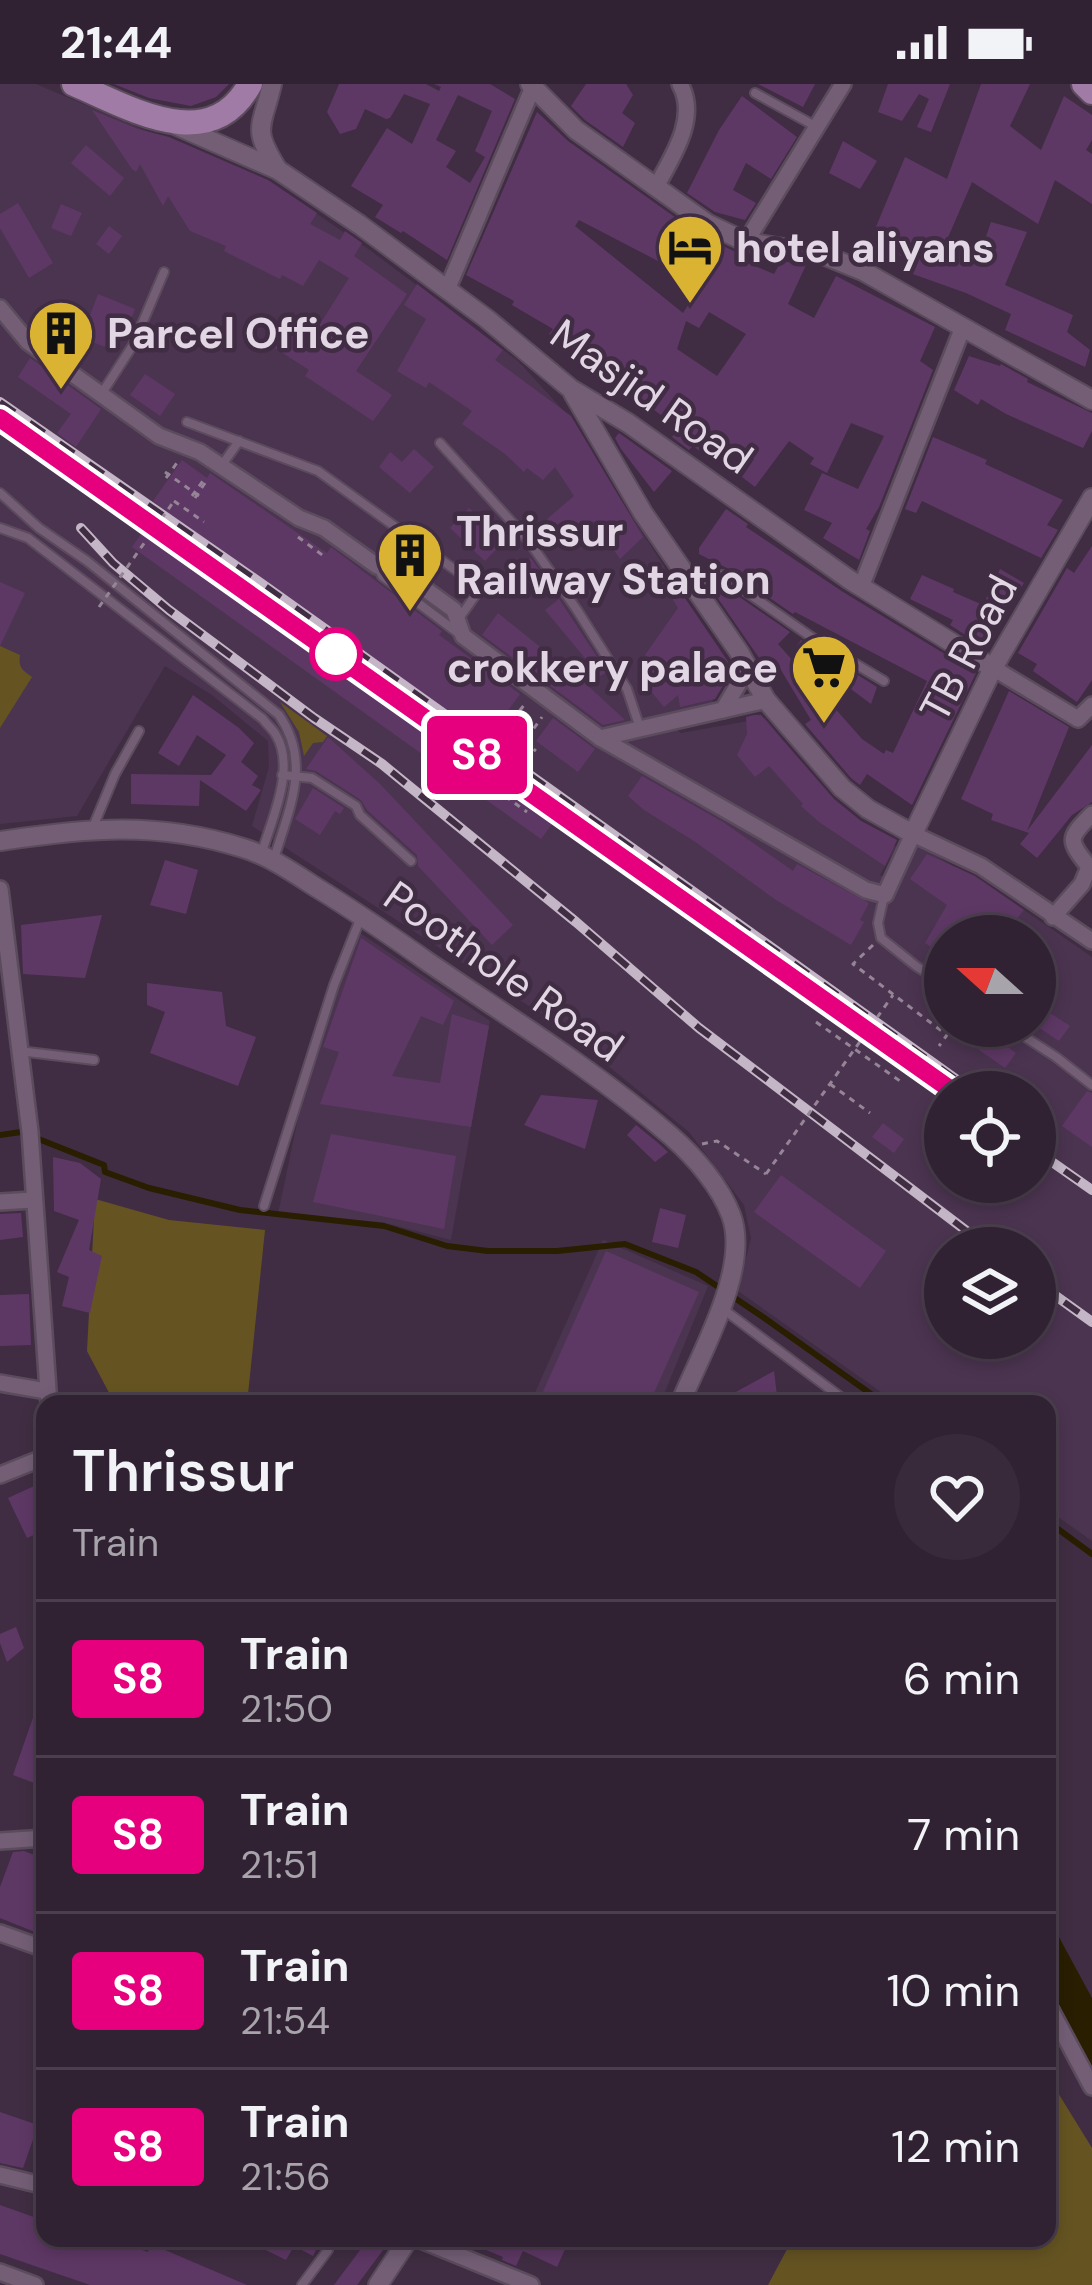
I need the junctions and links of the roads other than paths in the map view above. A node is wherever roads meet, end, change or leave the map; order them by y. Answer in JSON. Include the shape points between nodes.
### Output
{"nodes":[{"id":1,"x":74,"y":84,"type":"edge"},
{"id":2,"x":250,"y":84,"type":"edge"},
{"id":3,"x":272,"y":84,"type":"edge"},
{"id":4,"x":680,"y":84,"type":"edge"},
{"id":5,"x":843,"y":84,"type":"edge"},
{"id":6,"x":1084,"y":84,"type":"edge"},
{"id":7,"x":531,"y":85,"type":"edge"},
{"id":8,"x":113,"y":92,"type":"edge"},
{"id":9,"x":1092,"y":92,"type":"edge"},
{"id":10,"x":755,"y":93,"type":"dead end"},
{"id":11,"x":167,"y":122,"type":"junction"},
{"id":12,"x":815,"y":126,"type":"junction"},
{"id":13,"x":278,"y":170,"type":"junction"},
{"id":14,"x":656,"y":187,"type":"junction"},
{"id":15,"x":746,"y":242,"type":"junction"},
{"id":16,"x":164,"y":272,"type":"dead end"},
{"id":17,"x":447,"y":290,"type":"junction"},
{"id":18,"x":0,"y":308,"type":"edge"},
{"id":19,"x":964,"y":328,"type":"junction"},
{"id":20,"x":571,"y":389,"type":"junction"},
{"id":21,"x":102,"y":394,"type":"junction"},
{"id":22,"x":1092,"y":400,"type":"edge"},
{"id":23,"x":187,"y":422,"type":"dead end"},
{"id":24,"x":239,"y":441,"type":"junction"},
{"id":25,"x":440,"y":442,"type":"dead end"},
{"id":26,"x":221,"y":466,"type":"junction"},
{"id":27,"x":0,"y":493,"type":"edge"},
{"id":28,"x":1092,"y":498,"type":"edge"},
{"id":29,"x":0,"y":528,"type":"edge"},
{"id":30,"x":694,"y":587,"type":"junction"},
{"id":31,"x":861,"y":587,"type":"junction"},
{"id":32,"x":460,"y":627,"type":"junction"},
{"id":33,"x":748,"y":668,"type":"junction"},
{"id":34,"x":993,"y":668,"type":"junction"},
{"id":35,"x":884,"y":680,"type":"dead end"},
{"id":36,"x":766,"y":700,"type":"junction"},
{"id":37,"x":1092,"y":705,"type":"edge"},
{"id":38,"x":723,"y":710,"type":"junction"},
{"id":39,"x":1085,"y":724,"type":"edge"},
{"id":40,"x":640,"y":728,"type":"junction"},
{"id":41,"x":140,"y":731,"type":"dead end"},
{"id":42,"x":600,"y":738,"type":"junction"},
{"id":43,"x":282,"y":775,"type":"junction"},
{"id":44,"x":296,"y":776,"type":"junction"},
{"id":45,"x":1092,"y":814,"type":"edge"},
{"id":46,"x":92,"y":831,"type":"junction"},
{"id":47,"x":913,"y":834,"type":"junction"},
{"id":48,"x":0,"y":841,"type":"edge"},
{"id":49,"x":268,"y":857,"type":"junction"},
{"id":50,"x":411,"y":861,"type":"dead end"},
{"id":51,"x":0,"y":889,"type":"edge"},
{"id":52,"x":885,"y":895,"type":"junction"},
{"id":53,"x":362,"y":915,"type":"junction"},
{"id":54,"x":1052,"y":915,"type":"edge"},
{"id":55,"x":1054,"y":915,"type":"edge"},
{"id":56,"x":1056,"y":918,"type":"edge"},
{"id":57,"x":1092,"y":941,"type":"edge"},
{"id":58,"x":4,"y":951,"type":"edge"},
{"id":59,"x":924,"y":972,"type":"edge"},
{"id":60,"x":1038,"y":1047,"type":"edge"},
{"id":61,"x":19,"y":1052,"type":"junction"},
{"id":62,"x":94,"y":1060,"type":"dead end"},
{"id":63,"x":1092,"y":1084,"type":"edge"},
{"id":64,"x":33,"y":1200,"type":"junction"},
{"id":65,"x":0,"y":1202,"type":"edge"},
{"id":66,"x":264,"y":1206,"type":"dead end"},
{"id":67,"x":725,"y":1298,"type":"junction"},
{"id":68,"x":0,"y":1384,"type":"edge"},
{"id":69,"x":41,"y":1395,"type":"edge"},
{"id":70,"x":48,"y":1395,"type":"edge"},
{"id":71,"x":684,"y":1395,"type":"edge"},
{"id":72,"x":839,"y":1395,"type":"edge"},
{"id":73,"x":36,"y":1460,"type":"edge"},
{"id":74,"x":0,"y":1474,"type":"edge"},
{"id":75,"x":36,"y":1839,"type":"edge"},
{"id":76,"x":0,"y":1841,"type":"edge"},
{"id":77,"x":0,"y":1934,"type":"edge"},
{"id":78,"x":36,"y":1946,"type":"edge"},
{"id":79,"x":1056,"y":2020,"type":"edge"},
{"id":80,"x":1092,"y":2087,"type":"edge"},
{"id":81,"x":0,"y":2175,"type":"edge"},
{"id":82,"x":36,"y":2184,"type":"edge"},
{"id":83,"x":329,"y":2247,"type":"edge"},
{"id":84,"x":405,"y":2247,"type":"edge"},
{"id":85,"x":435,"y":2247,"type":"edge"},
{"id":86,"x":0,"y":2272,"type":"edge"},
{"id":87,"x":35,"y":2285,"type":"edge"},
{"id":88,"x":302,"y":2285,"type":"edge"},
{"id":89,"x":378,"y":2285,"type":"edge"},
{"id":90,"x":531,"y":2285,"type":"edge"}],
"edges":[{"from":1,"to":8,"type":"main road"},
{"from":2,"to":11,"type":"main road","via":[[213,119]]},
{"from":3,"to":13,"type":"street","via":[[260,128]]},
{"from":4,"to":14,"type":"street","via":[[687,114]]},
{"from":5,"to":12,"type":"street"},
{"from":6,"to":9,"type":"main road"},
{"from":7,"to":14,"type":"street","via":[[576,130]]},
{"from":7,"to":17,"type":"street"},
{"from":8,"to":11,"type":"main road"},
{"from":10,"to":12,"type":"lane"},
{"from":11,"to":13,"type":"street","name":"Masjid Road"},
{"from":12,"to":15,"type":"street"},
{"from":13,"to":17,"type":"street","name":"Masjid Road"},
{"from":14,"to":15,"type":"street"},
{"from":15,"to":19,"type":"street","via":[[821,254]]},
{"from":16,"to":21,"type":"lane"},
{"from":17,"to":20,"type":"street","name":"Masjid Road"},
{"from":18,"to":21,"type":"street","via":[[28,342]]},
{"from":19,"to":22,"type":"street"},
{"from":19,"to":31,"type":"street"},
{"from":20,"to":30,"type":"street"},
{"from":20,"to":31,"type":"street","name":"Masjid Road"},
{"from":21,"to":26,"type":"street","via":[[158,436]]},
{"from":23,"to":24,"type":"lane"},
{"from":24,"to":26,"type":"lane"},
{"from":24,"to":32,"type":"lane","via":[[318,470],[458,572],[477,593]]},
{"from":25,"to":40,"type":"lane","via":[[528,540],[577,610],[627,689]]},
{"from":26,"to":32,"type":"street","via":[[377,566],[396,568],[454,610]]},
{"from":27,"to":44,"type":"lane","via":[[279,716],[298,757]]},
{"from":28,"to":34,"type":"street","name":"TB Road"},
{"from":29,"to":43,"type":"lane","via":[[28,538],[263,719],[278,736]]},
{"from":30,"to":33,"type":"street"},
{"from":30,"to":35,"type":"lane","via":[[722,575]]},
{"from":31,"to":34,"type":"street","name":"Masjid Road"},
{"from":32,"to":42,"type":"street"},
{"from":33,"to":36,"type":"street"},
{"from":33,"to":38,"type":"street"},
{"from":34,"to":39,"type":"street"},
{"from":34,"to":47,"type":"street","name":"TB Road"},
{"from":36,"to":38,"type":"street"},
{"from":36,"to":47,"type":"street","via":[[842,788]]},
{"from":37,"to":39,"type":"street"},
{"from":38,"to":40,"type":"street"},
{"from":40,"to":42,"type":"street"},
{"from":41,"to":46,"type":"lane"},
{"from":42,"to":52,"type":"street"},
{"from":43,"to":44,"type":"lane"},
{"from":43,"to":49,"type":"lane"},
{"from":44,"to":49,"type":"lane"},
{"from":44,"to":50,"type":"lane","via":[[356,806]]},
{"from":45,"to":55,"type":"street","via":[[1071,840],[1087,876]]},
{"from":46,"to":48,"type":"street","name":"Poothole Road"},
{"from":46,"to":49,"type":"street","name":"Poothole Road","via":[[179,832]]},
{"from":47,"to":52,"type":"street"},
{"from":47,"to":54,"type":"street","via":[[981,866]]},
{"from":49,"to":53,"type":"street","name":"Poothole Road"},
{"from":51,"to":58,"type":"street"},
{"from":52,"to":59,"type":"lane","via":[[881,938]]},
{"from":53,"to":66,"type":"lane"},
{"from":53,"to":67,"type":"street","name":"Poothole Road","via":[[675,1139],[731,1214],[738,1244]]},
{"from":56,"to":57,"type":"street"},
{"from":58,"to":61,"type":"street"},
{"from":60,"to":63,"type":"lane"},
{"from":61,"to":62,"type":"lane"},
{"from":61,"to":64,"type":"street"},
{"from":64,"to":65,"type":"street"},
{"from":64,"to":70,"type":"street"},
{"from":67,"to":71,"type":"street","name":"Poothole Road"},
{"from":67,"to":72,"type":"lane"},
{"from":68,"to":69,"type":"street"},
{"from":73,"to":74,"type":"street"},
{"from":75,"to":76,"type":"street"},
{"from":77,"to":78,"type":"street"},
{"from":79,"to":80,"type":"street"},
{"from":81,"to":82,"type":"street"},
{"from":83,"to":88,"type":"lane"},
{"from":84,"to":89,"type":"street"},
{"from":85,"to":90,"type":"street"},
{"from":86,"to":87,"type":"street"}]}
